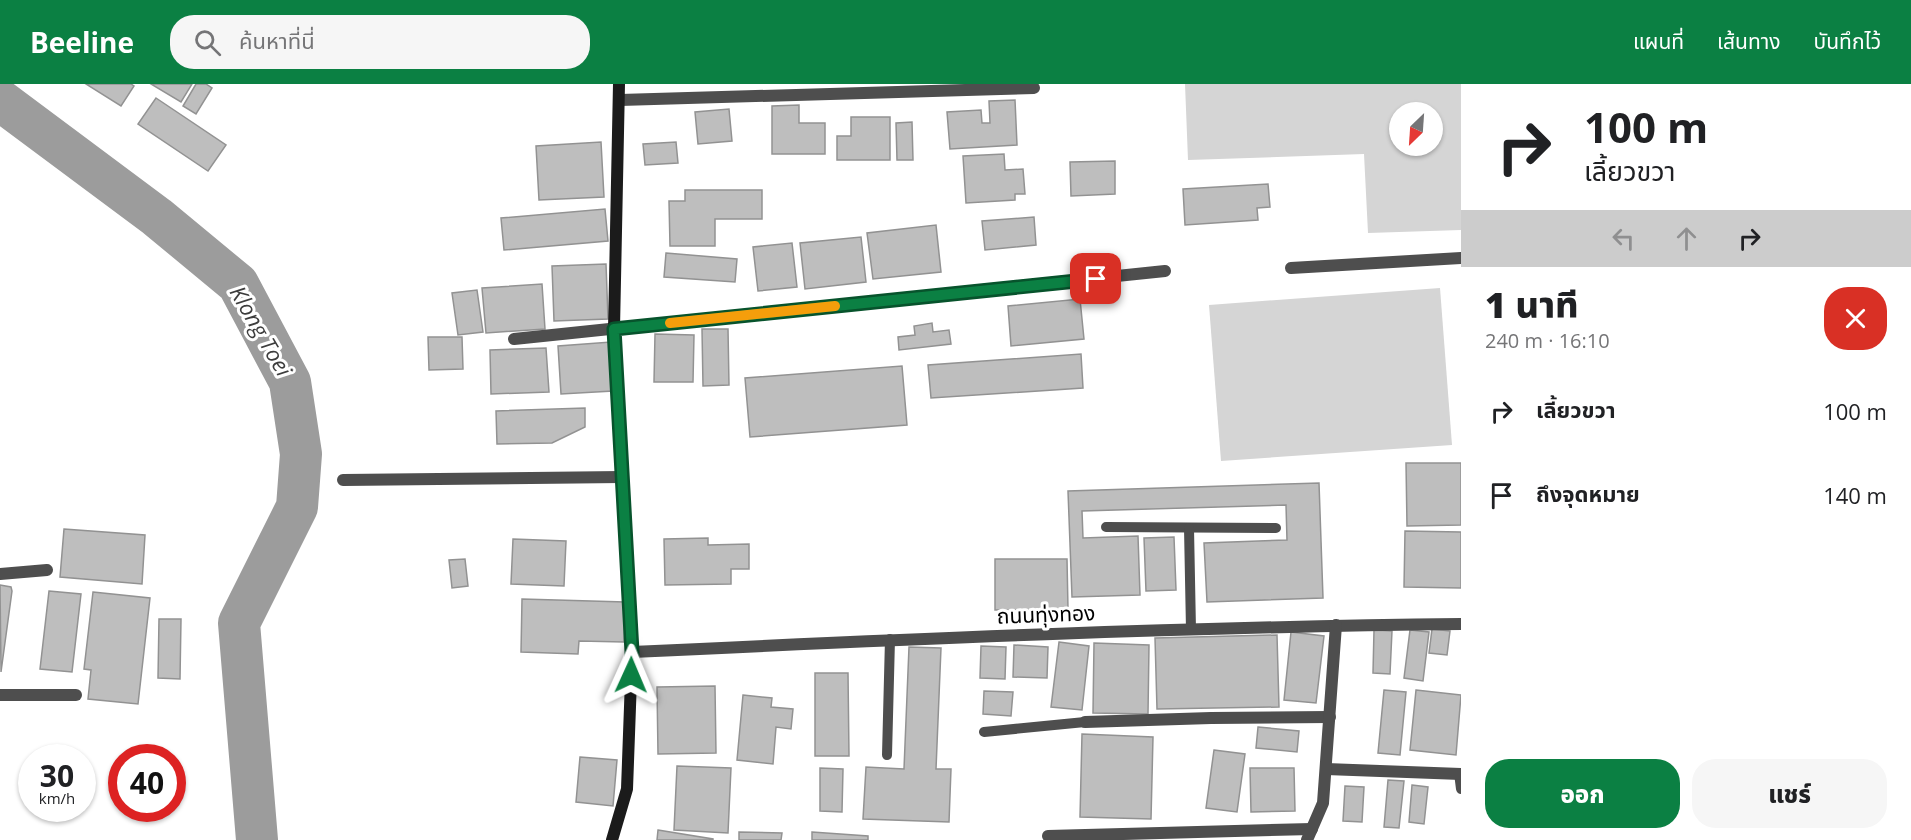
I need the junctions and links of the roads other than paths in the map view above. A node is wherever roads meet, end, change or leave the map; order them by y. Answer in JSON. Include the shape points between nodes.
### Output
{"nodes":[{"id":1,"x":620,"y":84,"type":"edge"},
{"id":2,"x":1034,"y":88,"type":"dead end"},
{"id":3,"x":620,"y":100,"type":"junction"},
{"id":4,"x":1461,"y":258,"type":"edge"},
{"id":5,"x":1291,"y":268,"type":"dead end"},
{"id":6,"x":1165,"y":271,"type":"dead end"},
{"id":7,"x":614,"y":329,"type":"junction"},
{"id":8,"x":514,"y":339,"type":"dead end"},
{"id":9,"x":622,"y":477,"type":"junction"},
{"id":10,"x":343,"y":480,"type":"dead end"},
{"id":11,"x":1106,"y":527,"type":"dead end"},
{"id":12,"x":1189,"y":528,"type":"junction"},
{"id":13,"x":1276,"y":528,"type":"dead end"},
{"id":14,"x":47,"y":570,"type":"dead end"},
{"id":15,"x":0,"y":574,"type":"edge"},
{"id":16,"x":1461,"y":624,"type":"edge"},
{"id":17,"x":1336,"y":625,"type":"junction"},
{"id":18,"x":1191,"y":630,"type":"junction"},
{"id":19,"x":890,"y":639,"type":"junction"},
{"id":20,"x":632,"y":652,"type":"junction"},
{"id":21,"x":76,"y":694,"type":"dead end"},
{"id":22,"x":0,"y":695,"type":"edge"},
{"id":23,"x":1330,"y":717,"type":"junction"},
{"id":24,"x":1085,"y":722,"type":"joint"},
{"id":25,"x":984,"y":732,"type":"dead end"},
{"id":26,"x":887,"y":755,"type":"dead end"},
{"id":27,"x":1326,"y":769,"type":"junction"},
{"id":28,"x":1460,"y":773,"type":"edge"},
{"id":29,"x":1461,"y":789,"type":"edge"},
{"id":30,"x":1309,"y":835,"type":"edge"},
{"id":31,"x":1048,"y":836,"type":"dead end"},
{"id":32,"x":612,"y":840,"type":"edge"}],
"edges":[{"from":1,"to":3,"type":"street"},
{"from":2,"to":3,"type":"street"},
{"from":3,"to":7,"type":"street"},
{"from":4,"to":5,"type":"street"},
{"from":6,"to":7,"type":"street"},
{"from":7,"to":8,"type":"street"},
{"from":7,"to":9,"type":"street"},
{"from":9,"to":10,"type":"street"},
{"from":9,"to":20,"type":"street"},
{"from":11,"to":12,"type":"lane"},
{"from":12,"to":13,"type":"lane"},
{"from":12,"to":18,"type":"lane"},
{"from":14,"to":15,"type":"street"},
{"from":16,"to":17,"type":"street","name":"ถนนทุ่งทอง"},
{"from":17,"to":18,"type":"street","name":"ถนนทุ่งทอง"},
{"from":17,"to":23,"type":"street"},
{"from":18,"to":19,"type":"street","name":"ถนนทุ่งทอง"},
{"from":19,"to":20,"type":"street","name":"ถนนทุ่งทอง"},
{"from":19,"to":26,"type":"lane"},
{"from":20,"to":32,"type":"street","via":[[627,789]]},
{"from":21,"to":22,"type":"street"},
{"from":23,"to":24,"type":"street"},
{"from":23,"to":27,"type":"street"},
{"from":24,"to":25,"type":"lane"},
{"from":27,"to":28,"type":"street"},
{"from":27,"to":30,"type":"street","via":[[1323,803]]},
{"from":28,"to":29,"type":"lane"},
{"from":30,"to":31,"type":"street"}]}
